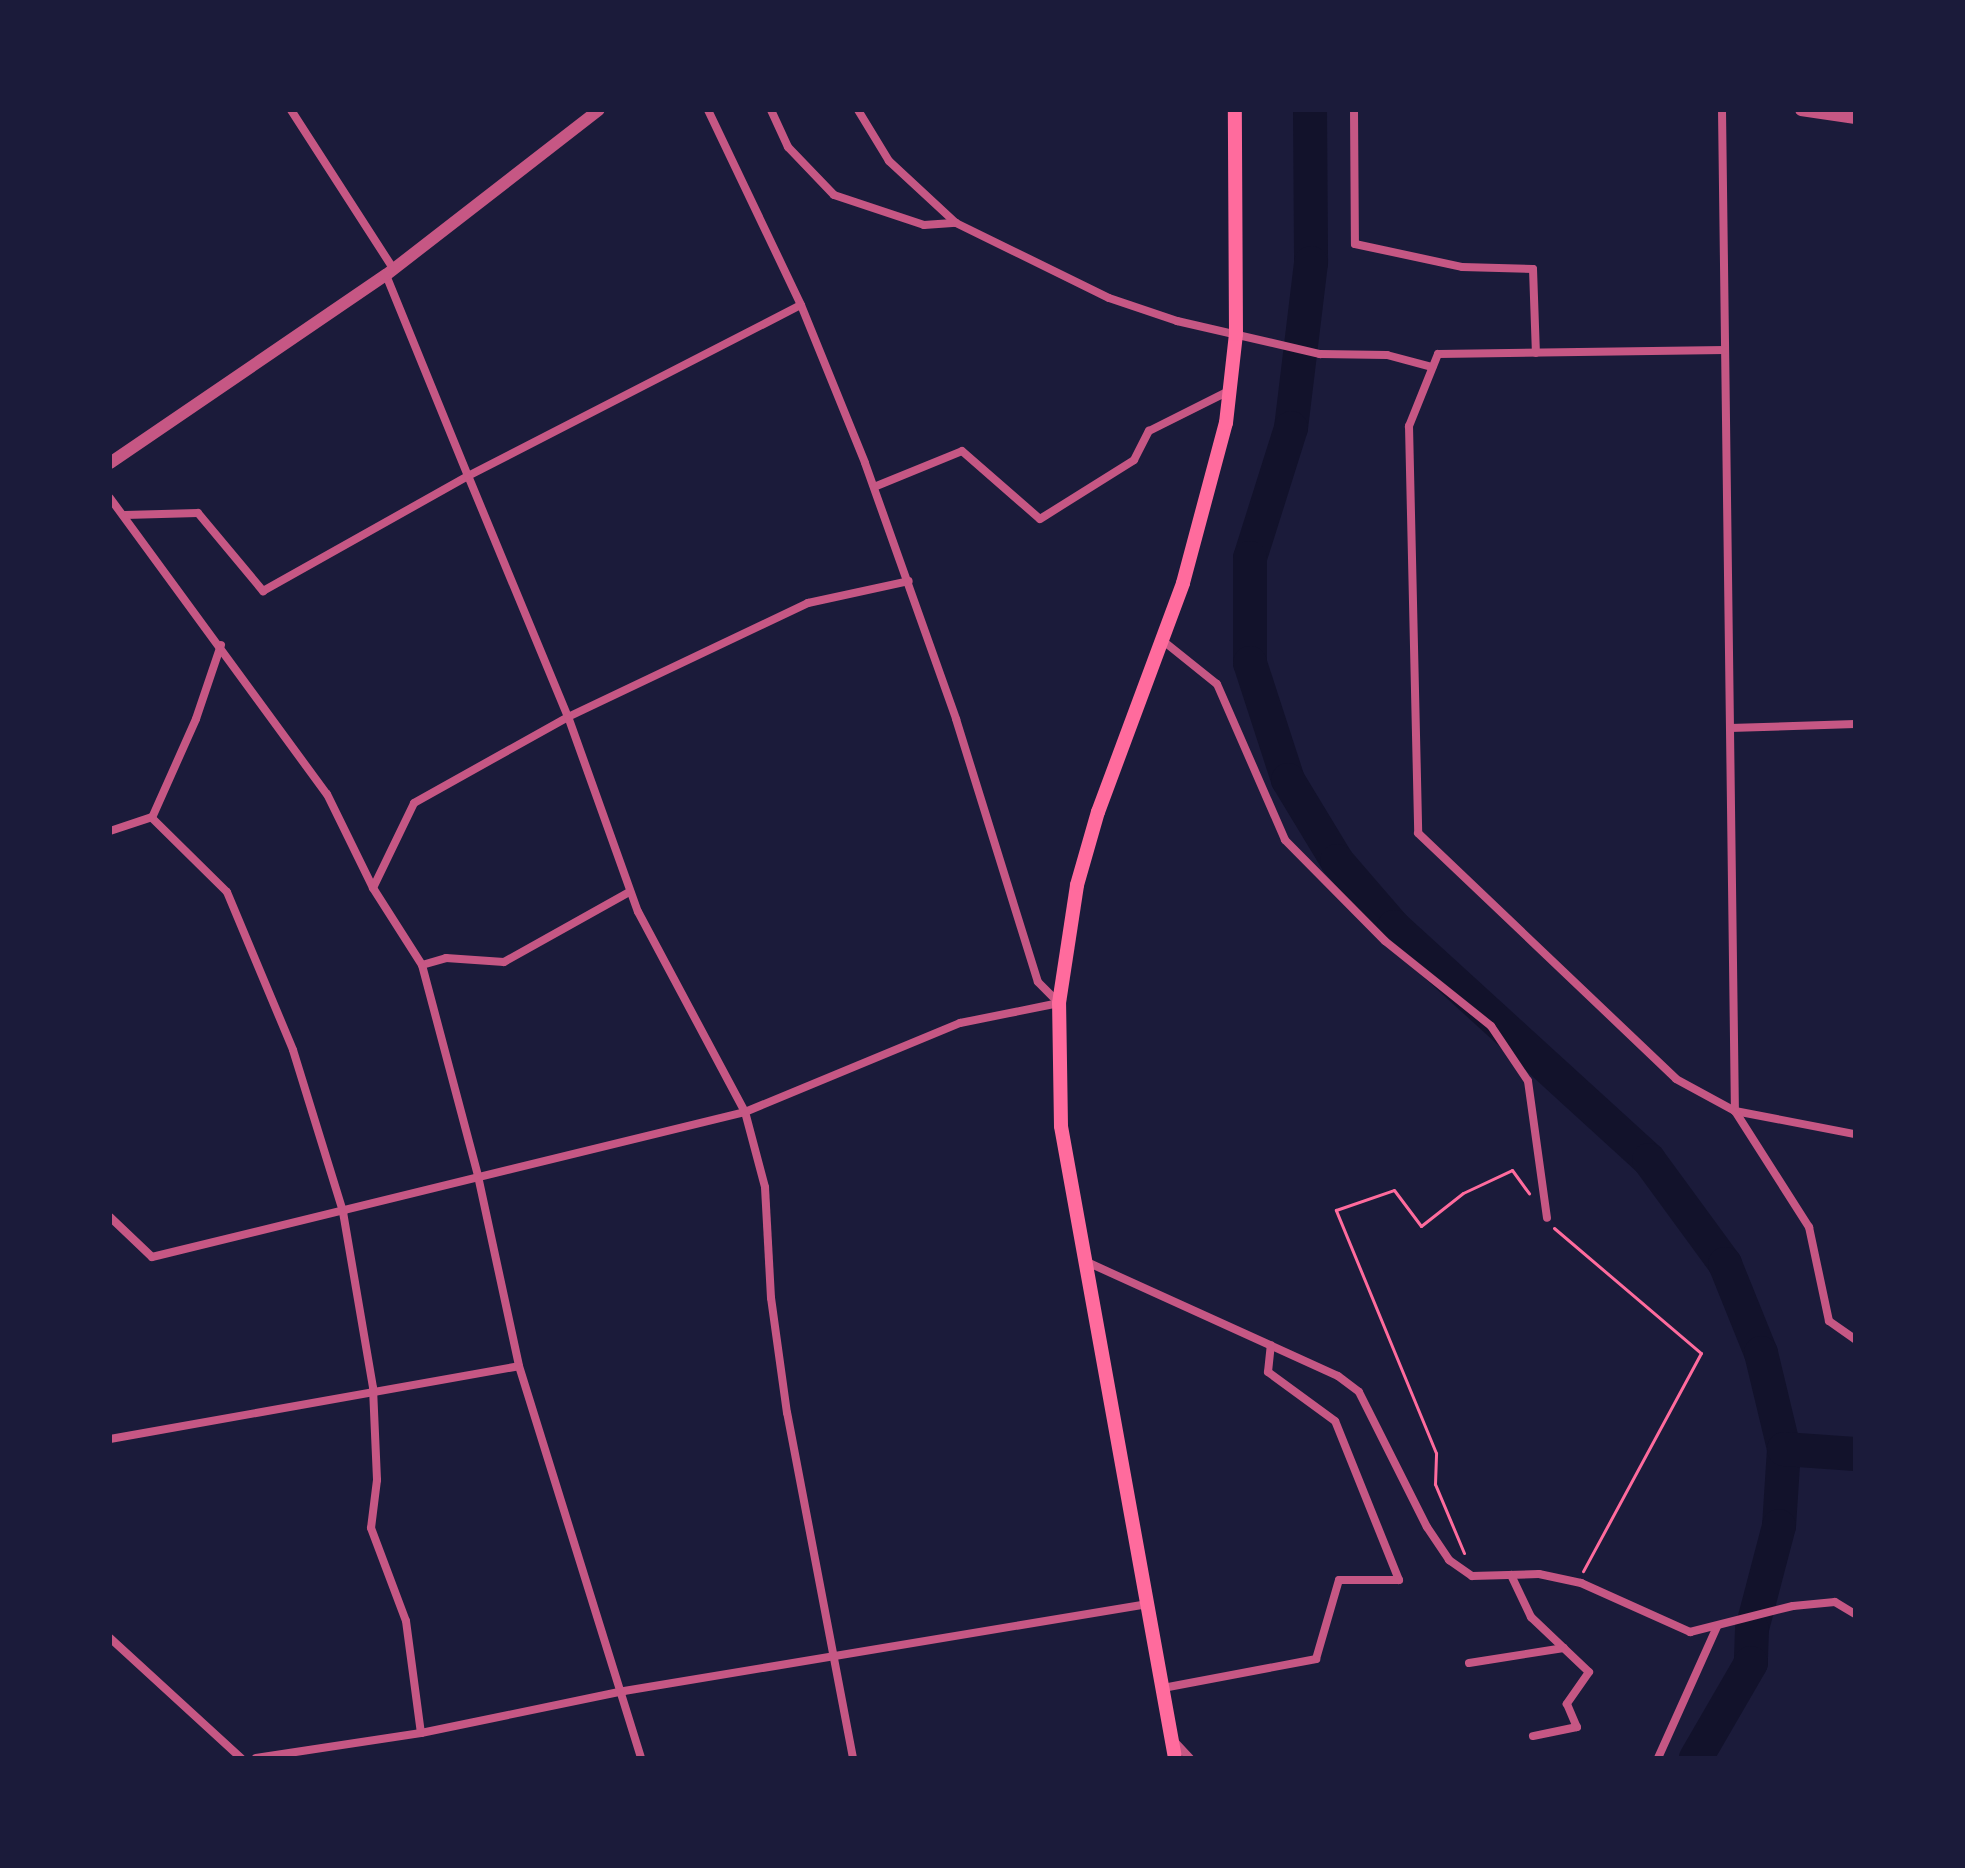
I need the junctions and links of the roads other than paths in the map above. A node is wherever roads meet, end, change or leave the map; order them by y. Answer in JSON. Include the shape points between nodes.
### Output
{"nodes":[{"id":1,"x":291,"y":110,"type":"edge"},
{"id":2,"x":599,"y":110,"type":"edge"},
{"id":3,"x":708,"y":110,"type":"edge"},
{"id":4,"x":771,"y":110,"type":"edge"},
{"id":5,"x":858,"y":110,"type":"edge"},
{"id":6,"x":1235,"y":110,"type":"edge"},
{"id":7,"x":1354,"y":110,"type":"edge"},
{"id":8,"x":1722,"y":110,"type":"edge"},
{"id":9,"x":1801,"y":110,"type":"edge"},
{"id":10,"x":1855,"y":118,"type":"edge"},
{"id":11,"x":956,"y":223,"type":"junction"},
{"id":12,"x":390,"y":272,"type":"junction"},
{"id":13,"x":801,"y":305,"type":"junction"},
{"id":14,"x":1243,"y":337,"type":"junction"},
{"id":15,"x":1725,"y":350,"type":"junction"},
{"id":16,"x":1536,"y":353,"type":"junction"},
{"id":17,"x":1432,"y":367,"type":"junction"},
{"id":18,"x":1229,"y":391,"type":"junction"},
{"id":19,"x":110,"y":463,"type":"edge"},
{"id":20,"x":468,"y":476,"type":"junction"},
{"id":21,"x":874,"y":487,"type":"junction"},
{"id":22,"x":110,"y":498,"type":"edge"},
{"id":23,"x":125,"y":515,"type":"junction"},
{"id":24,"x":909,"y":581,"type":"junction"},
{"id":25,"x":1162,"y":640,"type":"junction"},
{"id":26,"x":221,"y":645,"type":"junction"},
{"id":27,"x":568,"y":717,"type":"junction"},
{"id":28,"x":1855,"y":724,"type":"edge"},
{"id":29,"x":1730,"y":728,"type":"junction"},
{"id":30,"x":152,"y":817,"type":"junction"},
{"id":31,"x":110,"y":831,"type":"edge"},
{"id":32,"x":373,"y":888,"type":"junction"},
{"id":33,"x":629,"y":892,"type":"junction"},
{"id":34,"x":422,"y":965,"type":"junction"},
{"id":35,"x":1059,"y":1003,"type":"junction"},
{"id":36,"x":1735,"y":1111,"type":"junction"},
{"id":37,"x":745,"y":1112,"type":"junction"},
{"id":38,"x":1855,"y":1134,"type":"edge"},
{"id":39,"x":478,"y":1176,"type":"junction"},
{"id":40,"x":343,"y":1212,"type":"junction"},
{"id":41,"x":110,"y":1217,"type":"edge"},
{"id":42,"x":1547,"y":1218,"type":"road end"},
{"id":43,"x":1089,"y":1263,"type":"junction"},
{"id":44,"x":1855,"y":1339,"type":"edge"},
{"id":45,"x":1271,"y":1345,"type":"junction"},
{"id":46,"x":519,"y":1366,"type":"junction"},
{"id":47,"x":373,"y":1388,"type":"junction"},
{"id":48,"x":110,"y":1439,"type":"edge"},
{"id":49,"x":1511,"y":1575,"type":"junction"},
{"id":50,"x":1148,"y":1604,"type":"junction"},
{"id":51,"x":1855,"y":1614,"type":"edge"},
{"id":52,"x":1717,"y":1627,"type":"junction"},
{"id":53,"x":110,"y":1638,"type":"edge"},
{"id":54,"x":1564,"y":1648,"type":"junction"},
{"id":55,"x":836,"y":1656,"type":"junction"},
{"id":56,"x":1469,"y":1663,"type":"dead end"},
{"id":57,"x":1163,"y":1688,"type":"junction"},
{"id":58,"x":624,"y":1691,"type":"junction"},
{"id":59,"x":421,"y":1733,"type":"junction"},
{"id":60,"x":1533,"y":1736,"type":"dead end"},
{"id":61,"x":1172,"y":1739,"type":"junction"},
{"id":62,"x":241,"y":1758,"type":"edge"},
{"id":63,"x":256,"y":1758,"type":"edge"},
{"id":64,"x":641,"y":1758,"type":"edge"},
{"id":65,"x":853,"y":1758,"type":"edge"},
{"id":66,"x":1175,"y":1758,"type":"edge"},
{"id":67,"x":1190,"y":1758,"type":"edge"},
{"id":68,"x":1658,"y":1758,"type":"edge"}],
"edges":[{"from":1,"to":12,"type":"street"},
{"from":2,"to":12,"type":"street"},
{"from":3,"to":13,"type":"street"},
{"from":4,"to":11,"type":"street","via":[[788,147],[834,195],[924,225]]},
{"from":5,"to":11,"type":"street","via":[[889,161]]},
{"from":6,"to":14,"type":"main road"},
{"from":7,"to":16,"type":"street","via":[[1355,244],[1462,267],[1533,269]]},
{"from":8,"to":15,"type":"street"},
{"from":9,"to":10,"type":"street"},
{"from":11,"to":14,"type":"street","via":[[1109,298]]},
{"from":12,"to":19,"type":"street"},
{"from":12,"to":20,"type":"street"},
{"from":13,"to":20,"type":"street"},
{"from":13,"to":21,"type":"street"},
{"from":14,"to":17,"type":"street","via":[[1320,354],[1387,355]]},
{"from":14,"to":18,"type":"main road"},
{"from":15,"to":16,"type":"street"},
{"from":15,"to":29,"type":"street"},
{"from":16,"to":17,"type":"street","via":[[1438,354]]},
{"from":17,"to":36,"type":"street","via":[[1409,426],[1418,833],[1676,1079]]},
{"from":18,"to":21,"type":"street","via":[[1149,431],[1134,460],[1040,519],[962,451]]},
{"from":18,"to":25,"type":"main road","via":[[1210,494]]},
{"from":20,"to":23,"type":"street","via":[[263,591],[198,513]]},
{"from":20,"to":27,"type":"street"},
{"from":21,"to":24,"type":"street"},
{"from":22,"to":23,"type":"street"},
{"from":23,"to":26,"type":"street"},
{"from":24,"to":27,"type":"street","via":[[808,603]]},
{"from":24,"to":35,"type":"street","via":[[1038,982]]},
{"from":25,"to":35,"type":"main road","via":[[1077,885]]},
{"from":25,"to":42,"type":"street","via":[[1217,684],[1285,840],[1385,941],[1491,1026],[1528,1081]]},
{"from":26,"to":30,"type":"street","via":[[196,719]]},
{"from":26,"to":32,"type":"street","via":[[327,794]]},
{"from":27,"to":32,"type":"street","via":[[414,803]]},
{"from":27,"to":33,"type":"street"},
{"from":28,"to":29,"type":"street"},
{"from":29,"to":36,"type":"street"},
{"from":30,"to":31,"type":"street"},
{"from":30,"to":40,"type":"street","via":[[227,892],[293,1050]]},
{"from":32,"to":34,"type":"street"},
{"from":33,"to":34,"type":"street","via":[[504,962],[446,958]]},
{"from":33,"to":37,"type":"street"},
{"from":34,"to":39,"type":"street"},
{"from":35,"to":37,"type":"street","via":[[960,1023]]},
{"from":35,"to":43,"type":"main road","via":[[1061,1126]]},
{"from":36,"to":38,"type":"street"},
{"from":36,"to":44,"type":"street","via":[[1809,1227],[1829,1321]]},
{"from":37,"to":39,"type":"street"},
{"from":37,"to":55,"type":"street","via":[[765,1187],[771,1298],[787,1413]]},
{"from":39,"to":40,"type":"street"},
{"from":39,"to":46,"type":"street"},
{"from":40,"to":41,"type":"street","via":[[152,1257]]},
{"from":40,"to":47,"type":"street"},
{"from":43,"to":45,"type":"street"},
{"from":43,"to":50,"type":"main road"},
{"from":45,"to":49,"type":"street","via":[[1338,1376],[1359,1392],[1416,1508],[1449,1560],[1472,1576]]},
{"from":45,"to":57,"type":"street","via":[[1268,1372],[1335,1421],[1399,1580],[1339,1580],[1316,1659]]},
{"from":46,"to":47,"type":"street"},
{"from":46,"to":58,"type":"street"},
{"from":47,"to":48,"type":"street"},
{"from":47,"to":59,"type":"street","via":[[377,1480],[371,1528],[406,1621]]},
{"from":49,"to":52,"type":"street","via":[[1576,1582],[1690,1632]]},
{"from":49,"to":54,"type":"street","via":[[1531,1617]]},
{"from":50,"to":55,"type":"street"},
{"from":50,"to":57,"type":"main road"},
{"from":51,"to":52,"type":"street","via":[[1835,1602],[1793,1606]]},
{"from":52,"to":68,"type":"street"},
{"from":53,"to":62,"type":"street"},
{"from":54,"to":56,"type":"street"},
{"from":54,"to":60,"type":"street","via":[[1589,1672],[1567,1704],[1577,1727]]},
{"from":55,"to":58,"type":"street"},
{"from":55,"to":65,"type":"street"},
{"from":57,"to":61,"type":"main road"},
{"from":58,"to":59,"type":"street"},
{"from":58,"to":64,"type":"street"},
{"from":59,"to":63,"type":"street"},
{"from":61,"to":66,"type":"main road"},
{"from":61,"to":67,"type":"street"}]}
